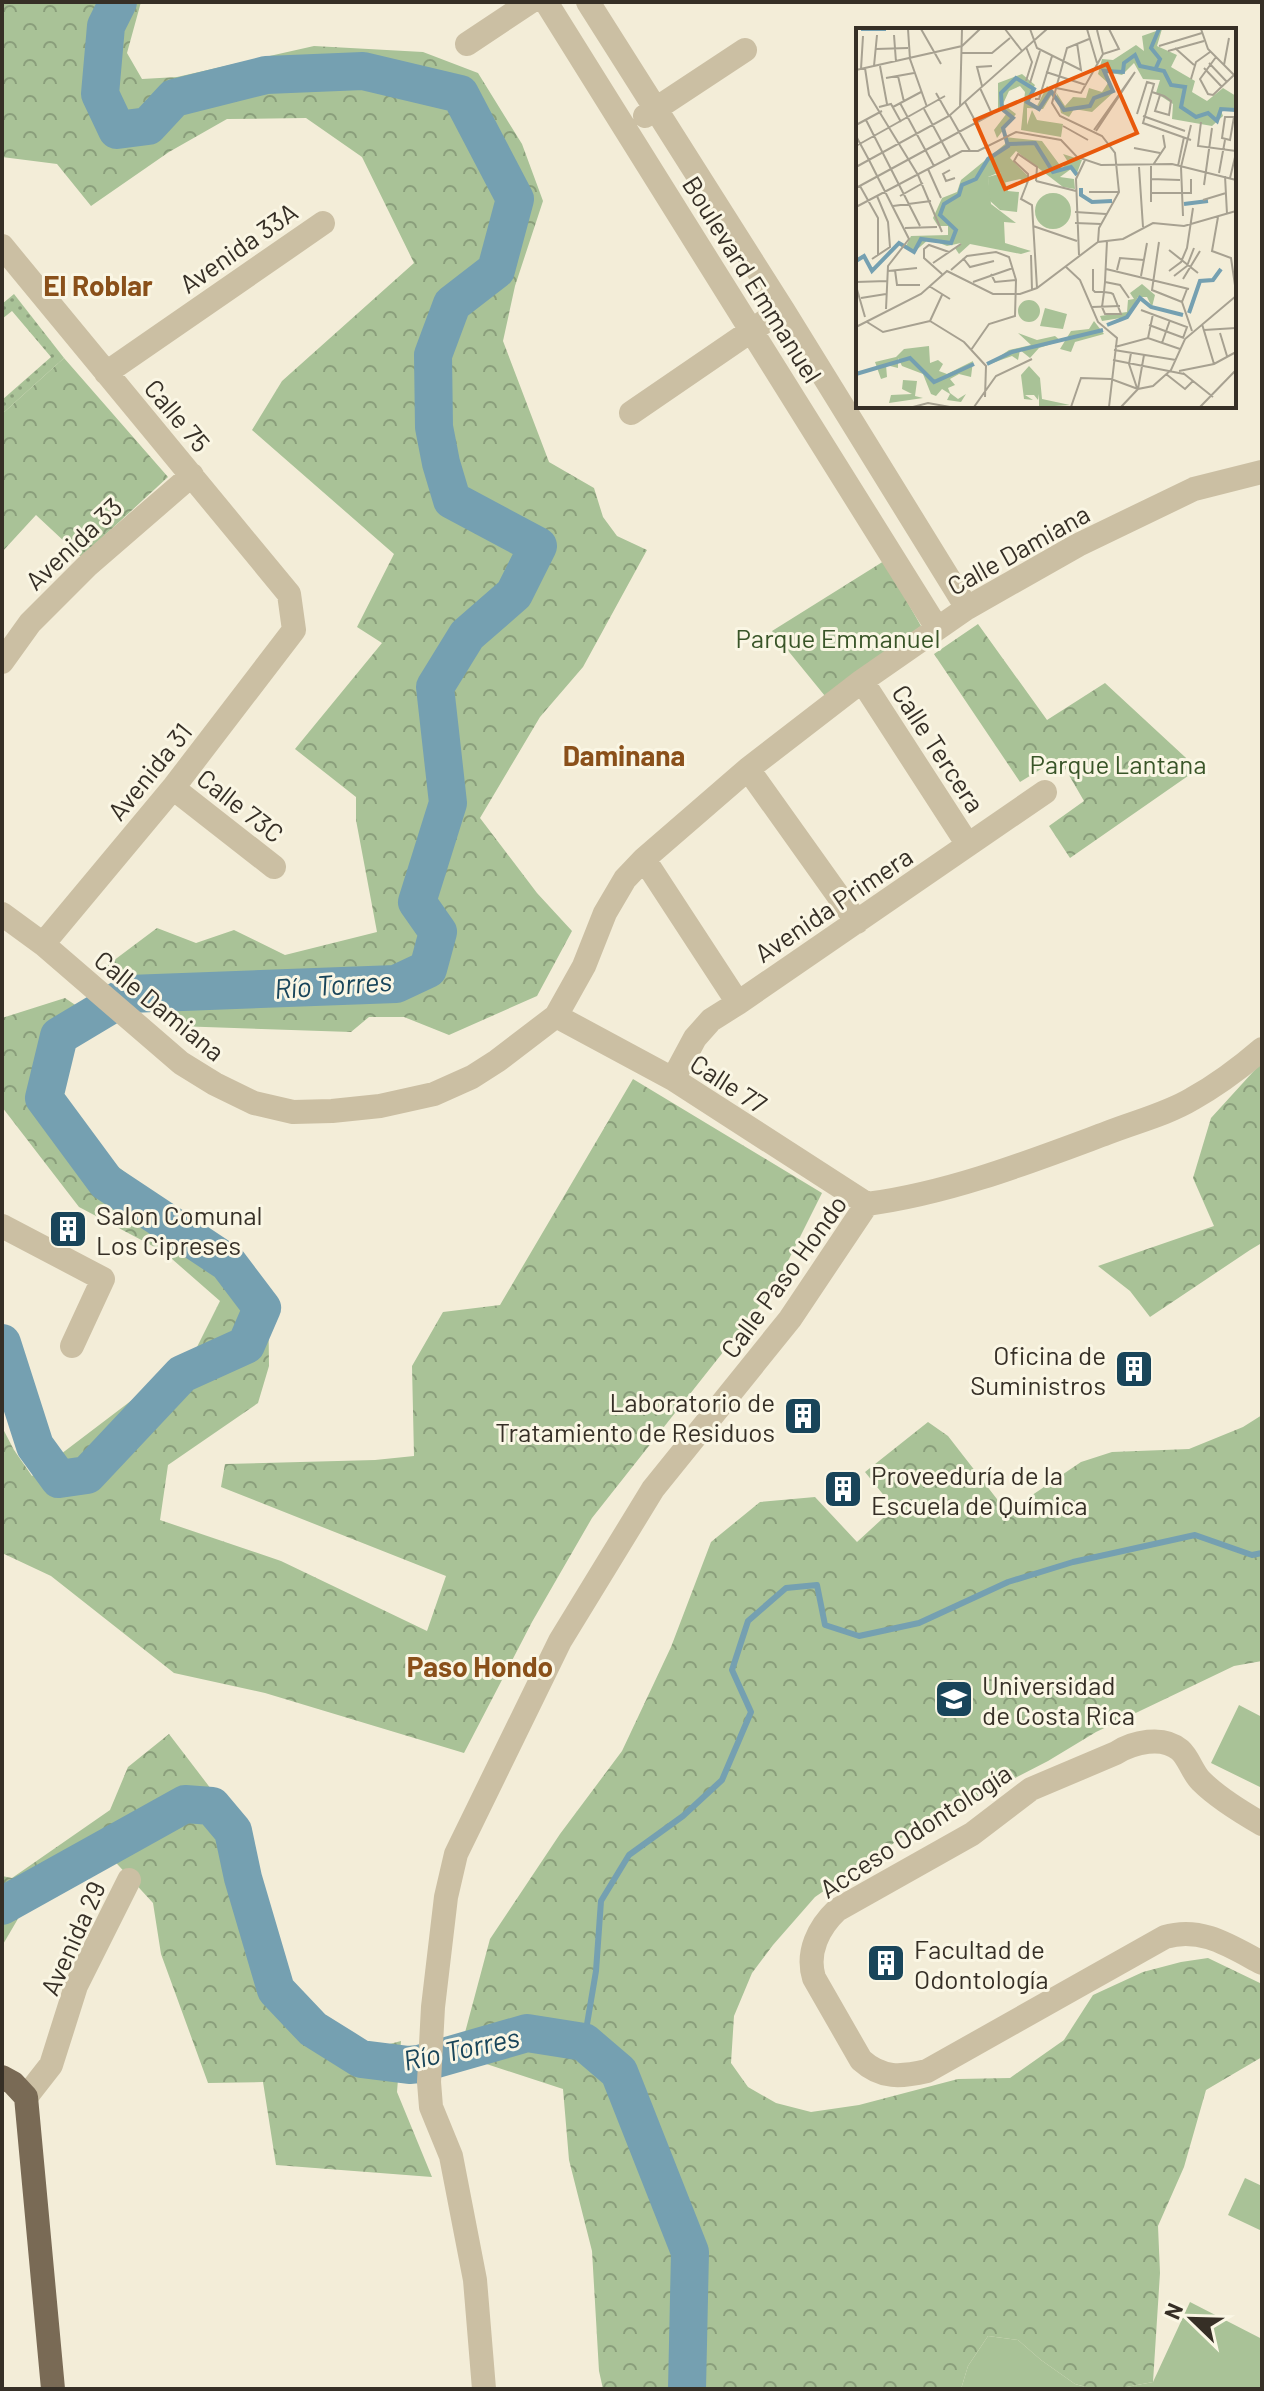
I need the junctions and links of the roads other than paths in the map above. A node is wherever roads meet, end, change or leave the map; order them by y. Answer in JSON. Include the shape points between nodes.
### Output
{"nodes":[{"id":1,"x":530,"y":2,"type":"edge"},
{"id":2,"x":546,"y":2,"type":"edge"},
{"id":3,"x":588,"y":2,"type":"edge"},
{"id":4,"x":467,"y":44,"type":"dead end"},
{"id":5,"x":745,"y":50,"type":"dead end"},
{"id":6,"x":655,"y":109,"type":"junction"},
{"id":7,"x":626,"y":128,"type":"junction"},
{"id":8,"x":323,"y":223,"type":"dead end"},
{"id":9,"x":2,"y":246,"type":"edge"},
{"id":10,"x":783,"y":310,"type":"junction"},
{"id":11,"x":752,"y":329,"type":"junction"},
{"id":12,"x":106,"y":373,"type":"junction"},
{"id":13,"x":631,"y":413,"type":"dead end"},
{"id":14,"x":1262,"y":472,"type":"edge"},
{"id":15,"x":192,"y":475,"type":"junction"},
{"id":16,"x":967,"y":608,"type":"junction"},
{"id":17,"x":937,"y":628,"type":"junction"},
{"id":18,"x":294,"y":630,"type":"joint"},
{"id":19,"x":2,"y":662,"type":"edge"},
{"id":20,"x":862,"y":681,"type":"junction"},
{"id":21,"x":748,"y":769,"type":"junction"},
{"id":22,"x":173,"y":788,"type":"junction"},
{"id":23,"x":1045,"y":792,"type":"dead end"},
{"id":24,"x":968,"y":845,"type":"junction"},
{"id":25,"x":644,"y":859,"type":"junction"},
{"id":26,"x":274,"y":867,"type":"dead end"},
{"id":27,"x":2,"y":914,"type":"edge"},
{"id":28,"x":857,"y":922,"type":"junction"},
{"id":29,"x":43,"y":944,"type":"junction"},
{"id":30,"x":738,"y":1003,"type":"junction"},
{"id":31,"x":556,"y":1016,"type":"junction"},
{"id":32,"x":1262,"y":1049,"type":"edge"},
{"id":33,"x":673,"y":1079,"type":"junction"},
{"id":34,"x":867,"y":1204,"type":"junction"},
{"id":35,"x":2,"y":1226,"type":"edge"},
{"id":36,"x":72,"y":1346,"type":"dead end"},
{"id":37,"x":1262,"y":1824,"type":"edge"},
{"id":38,"x":129,"y":1880,"type":"dead end"},
{"id":39,"x":1262,"y":1963,"type":"edge"},
{"id":40,"x":2,"y":2077,"type":"edge"},
{"id":41,"x":26,"y":2097,"type":"junction"},
{"id":42,"x":53,"y":2389,"type":"edge"},
{"id":43,"x":484,"y":2389,"type":"edge"}],
"edges":[{"from":1,"to":4,"type":"street"},
{"from":2,"to":7,"type":"street","name":"Boulevard Emmanuel"},
{"from":3,"to":6,"type":"street","name":"Boulevard Emmanuel"},
{"from":5,"to":6,"type":"street"},
{"from":6,"to":7,"type":"street"},
{"from":6,"to":10,"type":"street","name":"Boulevard Emmanuel"},
{"from":7,"to":11,"type":"street","name":"Boulevard Emmanuel"},
{"from":8,"to":12,"type":"street","name":"Avenida 33A"},
{"from":9,"to":12,"type":"street","name":"Calle 75"},
{"from":10,"to":11,"type":"street"},
{"from":10,"to":16,"type":"street","name":"Boulevard Emmanuel"},
{"from":11,"to":13,"type":"street"},
{"from":11,"to":17,"type":"street","name":"Boulevard Emmanuel"},
{"from":12,"to":15,"type":"street","name":"Calle 75"},
{"from":14,"to":16,"type":"street","name":"Calle Damiana","via":[[1194,489],[1078,545]]},
{"from":15,"to":18,"type":"street","name":"Calle 75","via":[[289,594]]},
{"from":15,"to":19,"type":"street","name":"Avenida 33","via":[[87,566],[30,623]]},
{"from":16,"to":17,"type":"street","name":"Calle Damiana"},
{"from":17,"to":20,"type":"street","name":"Calle Damiana"},
{"from":18,"to":22,"type":"street","name":"Avenida 31"},
{"from":20,"to":21,"type":"street","name":"Calle Damiana"},
{"from":20,"to":24,"type":"street","name":"Calle Tercera"},
{"from":21,"to":25,"type":"street","name":"Calle Damiana"},
{"from":21,"to":28,"type":"street"},
{"from":22,"to":26,"type":"street","name":"Calle 73C"},
{"from":22,"to":29,"type":"street","name":"Avenida 31"},
{"from":23,"to":24,"type":"street","name":"Avenida Primera"},
{"from":24,"to":28,"type":"street","name":"Avenida Primera"},
{"from":25,"to":30,"type":"street"},
{"from":25,"to":31,"type":"street","name":"Calle Damiana","via":[[605,913]]},
{"from":27,"to":29,"type":"street","name":"Calle Damiana"},
{"from":28,"to":30,"type":"street","name":"Avenida Primera"},
{"from":29,"to":31,"type":"street","name":"Calle Damiana","via":[[192,1070],[254,1103],[293,1112],[380,1106],[434,1094],[472,1077]]},
{"from":30,"to":33,"type":"street","name":"Avenida Primera","via":[[695,1038]]},
{"from":31,"to":33,"type":"street","name":"Calle 77"},
{"from":32,"to":34,"type":"street","name":"Calle Paso Hondo","via":[[1190,1101],[949,1188]]},
{"from":33,"to":34,"type":"street","name":"Calle 77"},
{"from":34,"to":43,"type":"street","name":"Calle Paso Hondo","via":[[790,1319],[653,1489],[560,1641],[456,1854],[446,1897],[429,2082],[431,2107],[451,2156],[475,2280]]},
{"from":35,"to":36,"type":"street","via":[[103,1279]]},
{"from":37,"to":39,"type":"street","name":"Acceso Odontología","via":[[1209,1788],[1180,1750],[1163,1741],[1129,1745],[1031,1789],[972,1834],[837,1910],[815,1942],[810,1966],[861,2060],[882,2074],[899,2077],[927,2071],[1165,1937],[1201,1934]]},
{"from":38,"to":41,"type":"street","name":"Avenida 29","via":[[76,1986],[51,2065]]},
{"from":40,"to":41,"type":"main road"},
{"from":41,"to":42,"type":"main road"}]}
